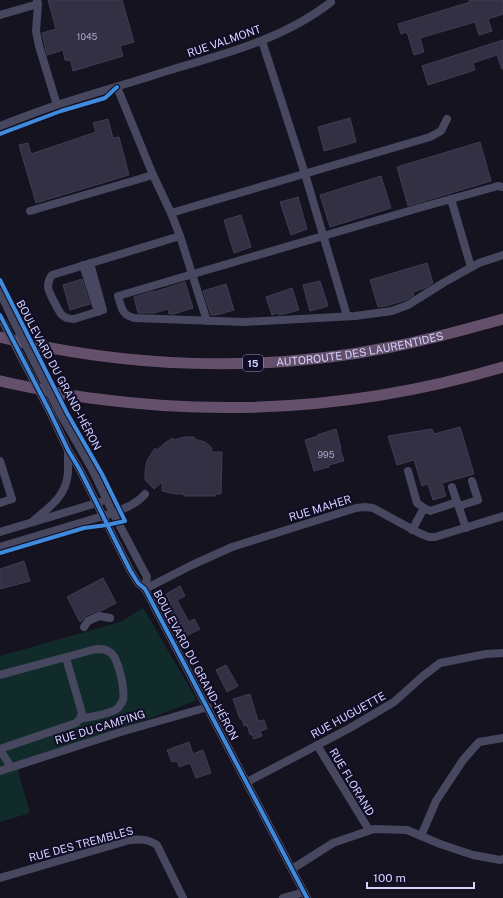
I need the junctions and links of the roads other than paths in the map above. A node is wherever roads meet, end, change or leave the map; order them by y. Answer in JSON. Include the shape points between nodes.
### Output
{"nodes":[{"id":1,"x":37,"y":2,"type":"edge"},
{"id":2,"x":332,"y":2,"type":"dead end"},
{"id":3,"x":0,"y":15,"type":"edge"},
{"id":4,"x":262,"y":41,"type":"junction"},
{"id":5,"x":117,"y":87,"type":"junction"},
{"id":6,"x":57,"y":105,"type":"junction"},
{"id":7,"x":447,"y":119,"type":"dead end"},
{"id":8,"x":0,"y":126,"type":"edge"},
{"id":9,"x":305,"y":174,"type":"junction"},
{"id":10,"x":153,"y":175,"type":"junction"},
{"id":11,"x":503,"y":187,"type":"edge"},
{"id":12,"x":451,"y":199,"type":"junction"},
{"id":13,"x":30,"y":211,"type":"dead end"},
{"id":14,"x":171,"y":213,"type":"junction"},
{"id":15,"x":180,"y":236,"type":"junction"},
{"id":16,"x":323,"y":236,"type":"junction"},
{"id":17,"x":503,"y":255,"type":"edge"},
{"id":18,"x":86,"y":264,"type":"junction"},
{"id":19,"x":471,"y":267,"type":"junction"},
{"id":20,"x":192,"y":274,"type":"junction"},
{"id":21,"x":0,"y":292,"type":"edge"},
{"id":22,"x":347,"y":316,"type":"junction"},
{"id":23,"x":2,"y":318,"type":"edge"},
{"id":24,"x":503,"y":319,"type":"edge"},
{"id":25,"x":207,"y":321,"type":"junction"},
{"id":26,"x":0,"y":337,"type":"edge"},
{"id":27,"x":503,"y":367,"type":"edge"},
{"id":28,"x":0,"y":381,"type":"edge"},
{"id":29,"x":68,"y":450,"type":"junction"},
{"id":30,"x":0,"y":461,"type":"edge"},
{"id":31,"x":408,"y":471,"type":"dead end"},
{"id":32,"x":472,"y":481,"type":"dead end"},
{"id":33,"x":452,"y":487,"type":"dead end"},
{"id":34,"x":145,"y":494,"type":"dead end"},
{"id":35,"x":106,"y":500,"type":"junction"},
{"id":36,"x":0,"y":503,"type":"edge"},
{"id":37,"x":96,"y":503,"type":"junction"},
{"id":38,"x":458,"y":504,"type":"junction"},
{"id":39,"x":424,"y":508,"type":"junction"},
{"id":40,"x":113,"y":512,"type":"junction"},
{"id":41,"x":102,"y":516,"type":"junction"},
{"id":42,"x":503,"y":516,"type":"edge"},
{"id":43,"x":30,"y":523,"type":"junction"},
{"id":44,"x":466,"y":528,"type":"junction"},
{"id":45,"x":412,"y":530,"type":"junction"},
{"id":46,"x":0,"y":532,"type":"edge"},
{"id":47,"x":0,"y":547,"type":"edge"},
{"id":48,"x":145,"y":589,"type":"junction"},
{"id":49,"x":110,"y":618,"type":"dead end"},
{"id":50,"x":84,"y":627,"type":"dead end"},
{"id":51,"x":503,"y":653,"type":"edge"},
{"id":52,"x":66,"y":658,"type":"junction"},
{"id":53,"x":0,"y":675,"type":"edge"},
{"id":54,"x":208,"y":707,"type":"junction"},
{"id":55,"x":80,"y":719,"type":"junction"},
{"id":56,"x":503,"y":738,"type":"edge"},
{"id":57,"x":317,"y":745,"type":"junction"},
{"id":58,"x":0,"y":750,"type":"edge"},
{"id":59,"x":11,"y":767,"type":"junction"},
{"id":60,"x":0,"y":771,"type":"edge"},
{"id":61,"x":246,"y":782,"type":"junction"},
{"id":62,"x":369,"y":830,"type":"junction"},
{"id":63,"x":421,"y":836,"type":"junction"},
{"id":64,"x":503,"y":859,"type":"edge"},
{"id":65,"x":292,"y":869,"type":"junction"},
{"id":66,"x":0,"y":878,"type":"edge"},
{"id":67,"x":306,"y":895,"type":"edge"},
{"id":68,"x":183,"y":898,"type":"edge"},
{"id":69,"x":283,"y":898,"type":"edge"}],
"edges":[{"from":1,"to":3,"type":"street"},
{"from":1,"to":6,"type":"street","via":[[36,31]]},
{"from":2,"to":4,"type":"street","name":"RUE VALMONT","via":[[313,15]]},
{"from":4,"to":5,"type":"street","name":"RUE VALMONT"},
{"from":4,"to":9,"type":"street"},
{"from":5,"to":6,"type":"street","name":"RUE VALMONT"},
{"from":5,"to":10,"type":"street"},
{"from":6,"to":8,"type":"street","name":"RUE VALMONT"},
{"from":7,"to":9,"type":"street","via":[[441,131],[430,137]]},
{"from":9,"to":14,"type":"street"},
{"from":9,"to":16,"type":"street"},
{"from":10,"to":13,"type":"street"},
{"from":10,"to":14,"type":"street"},
{"from":11,"to":12,"type":"street","via":[[498,186]]},
{"from":12,"to":16,"type":"street"},
{"from":12,"to":19,"type":"street"},
{"from":14,"to":15,"type":"street"},
{"from":15,"to":18,"type":"street"},
{"from":15,"to":20,"type":"street"},
{"from":16,"to":20,"type":"street"},
{"from":16,"to":22,"type":"street"},
{"from":17,"to":19,"type":"street"},
{"from":18,"to":18,"type":"street","via":[[52,275],[49,280],[49,291],[62,315],[74,319],[98,312]]},
{"from":19,"to":22,"type":"street","via":[[399,309]]},
{"from":20,"to":25,"type":"street"},
{"from":20,"to":25,"type":"street","via":[[118,296],[123,313],[134,318]]},
{"from":21,"to":35,"type":"street","name":"BOULEVARD DU GRAND-HÉRON","bridge":true},
{"from":22,"to":25,"type":"street","via":[[256,322]]},
{"from":23,"to":29,"type":"street","name":"BOULEVARD DU GRAND-HÉRON","bridge":true},
{"from":24,"to":26,"type":"highway","name":"AUTOROUTE DES LAURENTIDES","number":"15","via":[[380,349],[260,363],[126,359]]},
{"from":27,"to":28,"type":"highway","via":[[436,385],[376,396],[250,408],[113,401]]},
{"from":29,"to":37,"type":"street","name":"BOULEVARD DU GRAND-HÉRON"},
{"from":29,"to":43,"type":"street","via":[[68,472],[63,491],[55,503]]},
{"from":30,"to":36,"type":"street","via":[[12,499]]},
{"from":31,"to":39,"type":"street","via":[[416,503]]},
{"from":32,"to":38,"type":"street","via":[[478,500]]},
{"from":33,"to":38,"type":"street"},
{"from":34,"to":40,"type":"street","via":[[137,502]]},
{"from":35,"to":37,"type":"street"},
{"from":35,"to":40,"type":"street","name":"BOULEVARD DU GRAND-HÉRON"},
{"from":37,"to":41,"type":"street","name":"BOULEVARD DU GRAND-HÉRON"},
{"from":37,"to":43,"type":"street"},
{"from":38,"to":39,"type":"street","via":[[430,510]]},
{"from":38,"to":44,"type":"street"},
{"from":39,"to":45,"type":"street"},
{"from":40,"to":41,"type":"street"},
{"from":40,"to":48,"type":"street","name":"BOULEVARD DU GRAND-HÉRON","via":[[147,577]]},
{"from":41,"to":47,"type":"street"},
{"from":41,"to":48,"type":"street","name":"BOULEVARD DU GRAND-HÉRON","via":[[130,570]]},
{"from":42,"to":44,"type":"street","name":"RUE MAHER"},
{"from":43,"to":46,"type":"street"},
{"from":44,"to":45,"type":"street","name":"RUE MAHER","via":[[433,537]]},
{"from":45,"to":48,"type":"street","name":"RUE MAHER","via":[[373,508],[356,508],[232,547]]},
{"from":48,"to":54,"type":"street","name":"BOULEVARD DU GRAND-HÉRON"},
{"from":49,"to":50,"type":"street","via":[[99,616],[88,621]]},
{"from":51,"to":57,"type":"street","name":"RUE HUGUETTE","via":[[440,663],[394,702]]},
{"from":52,"to":53,"type":"street"},
{"from":52,"to":55,"type":"street","via":[[82,713]]},
{"from":52,"to":55,"type":"street","via":[[96,649],[111,653],[116,660],[123,688],[123,701],[114,711]]},
{"from":54,"to":59,"type":"street","name":"RUE DU CAMPING"},
{"from":54,"to":61,"type":"street","name":"BOULEVARD DU GRAND-HÉRON"},
{"from":55,"to":58,"type":"street","via":[[76,723]]},
{"from":56,"to":63,"type":"street","via":[[479,742],[463,760],[436,801]]},
{"from":57,"to":61,"type":"street","name":"RUE HUGUETTE"},
{"from":57,"to":62,"type":"street","name":"RUE FLORAND"},
{"from":58,"to":59,"type":"street"},
{"from":59,"to":60,"type":"street","name":"RUE DU CAMPING"},
{"from":61,"to":65,"type":"street","name":"BOULEVARD DU GRAND-HÉRON"},
{"from":62,"to":63,"type":"street","via":[[407,830]]},
{"from":62,"to":65,"type":"street","via":[[333,843]]},
{"from":63,"to":64,"type":"street","via":[[473,855]]},
{"from":65,"to":67,"type":"street","name":"BOULEVARD DU GRAND-HÉRON"},
{"from":66,"to":68,"type":"street","name":"RUE DES TREMBLES","via":[[140,839],[157,845]]},
{"from":67,"to":69,"type":"street"}]}
